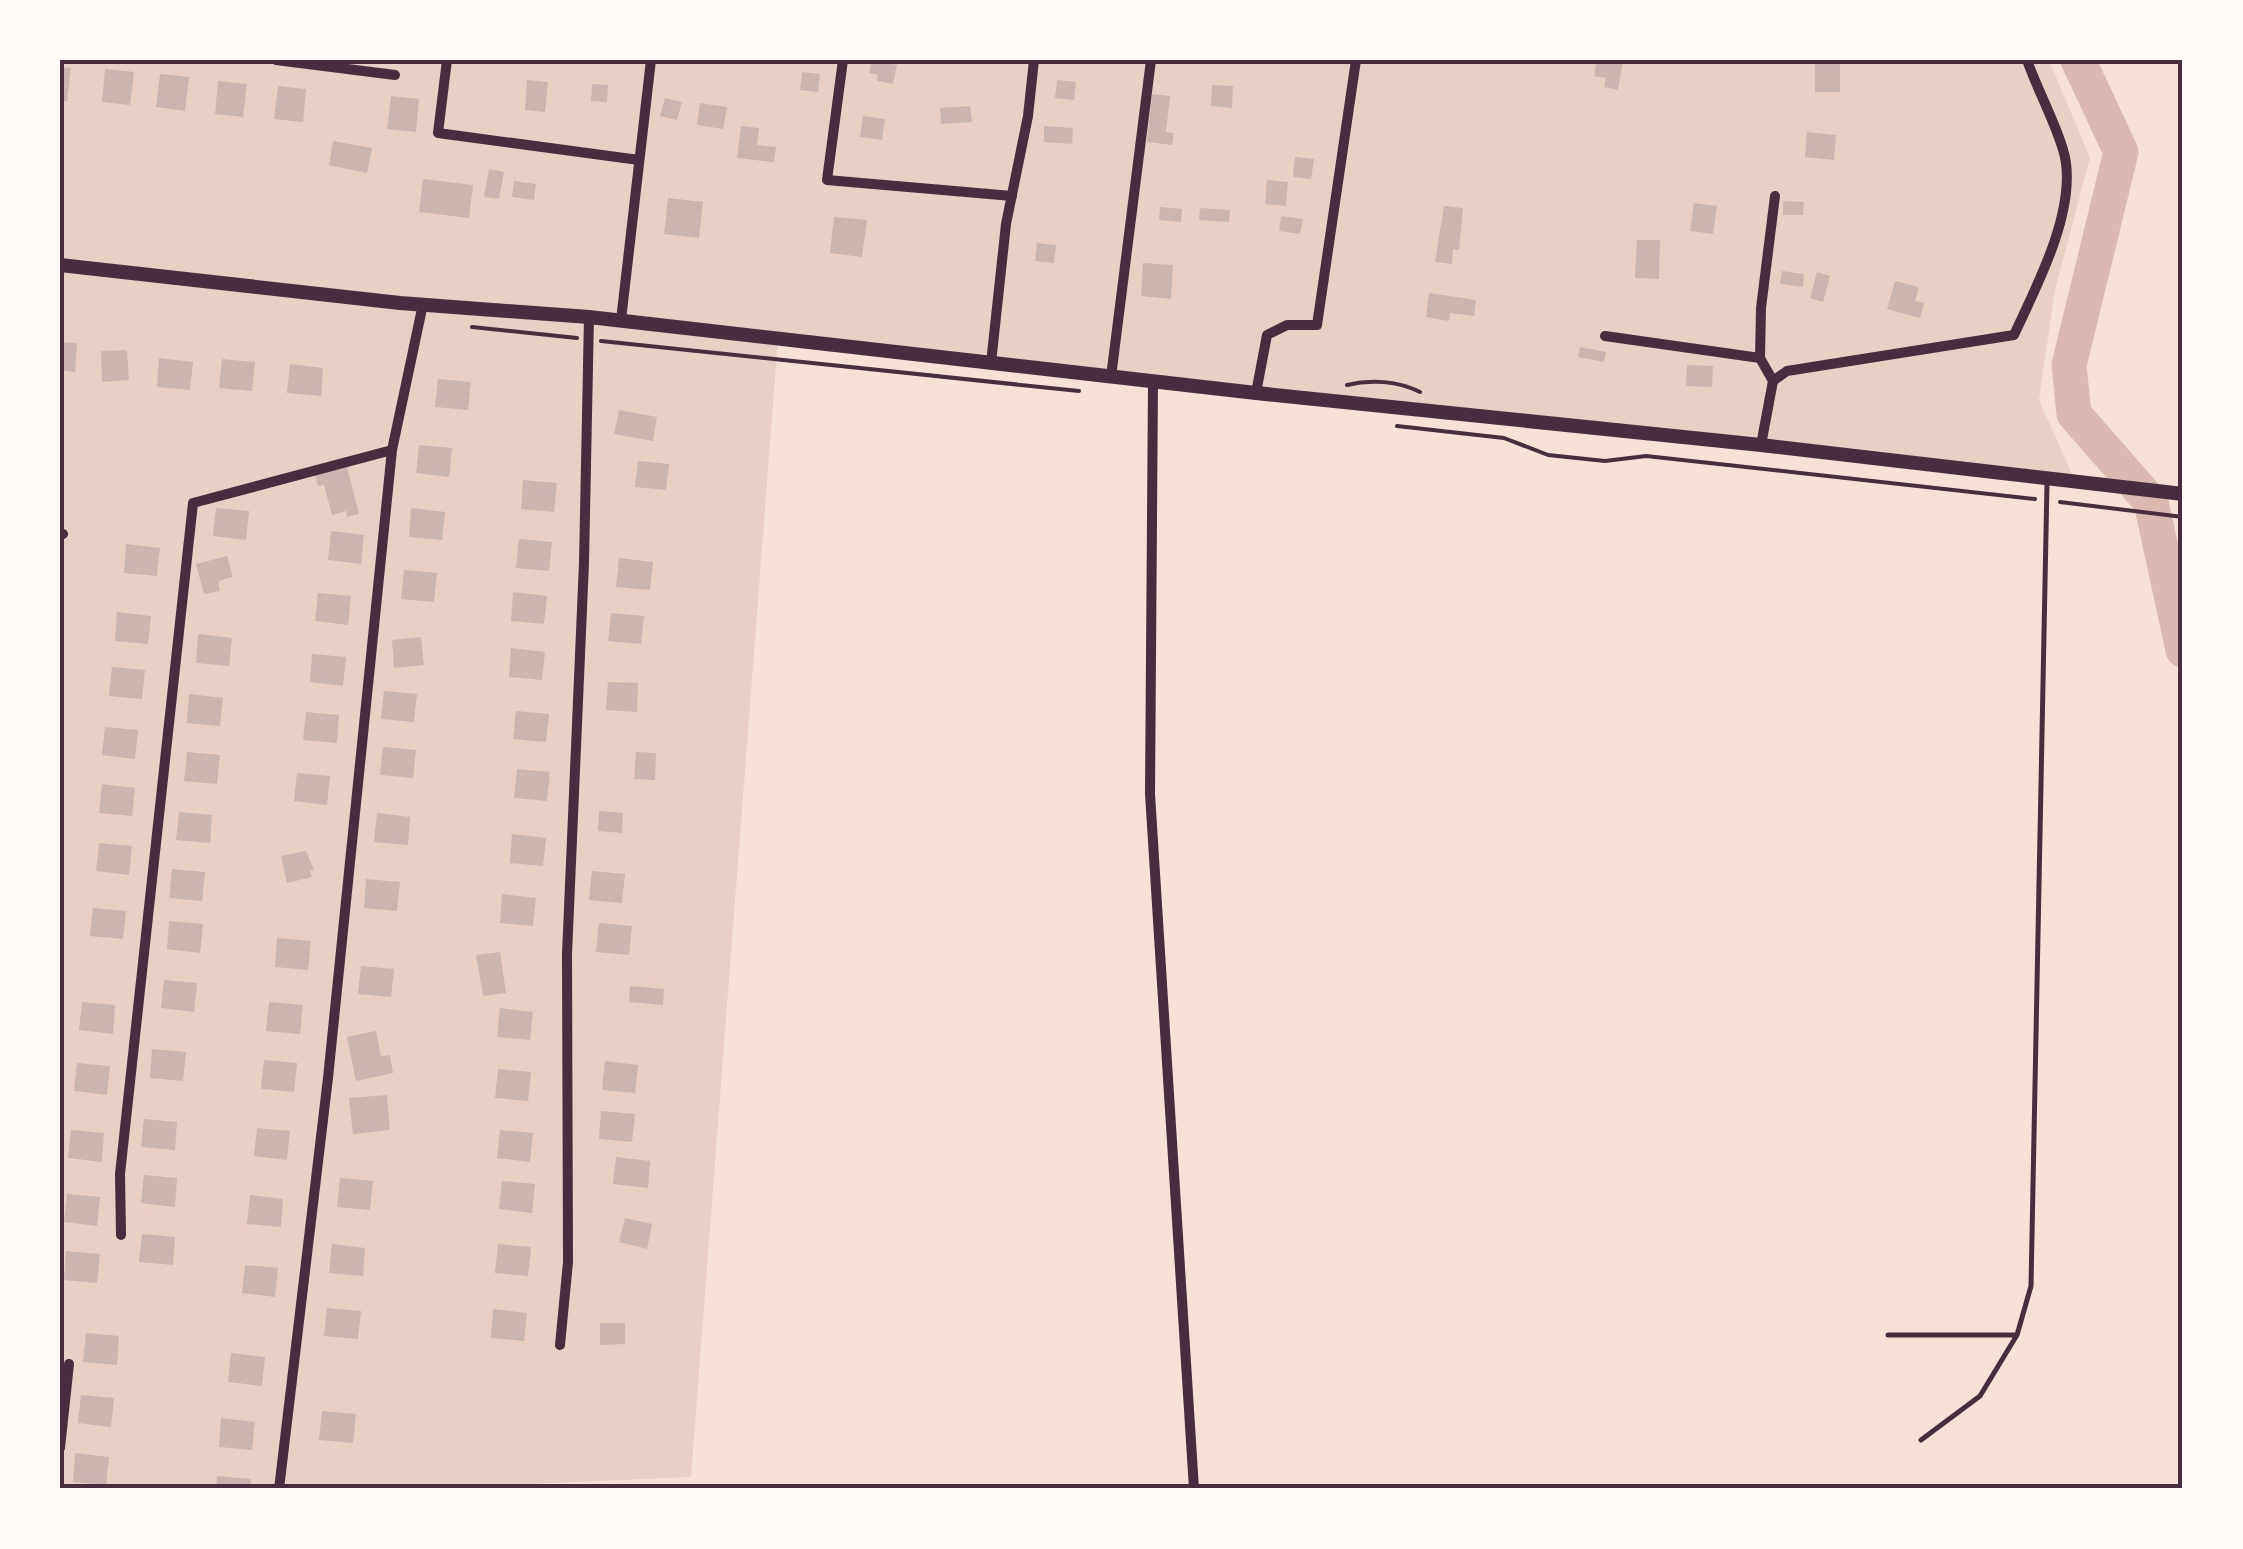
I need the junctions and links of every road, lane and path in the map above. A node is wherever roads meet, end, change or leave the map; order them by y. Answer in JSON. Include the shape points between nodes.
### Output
{"nodes":[{"id":1,"x":276,"y":60,"type":"edge"},
{"id":2,"x":448,"y":60,"type":"edge"},
{"id":3,"x":651,"y":60,"type":"edge"},
{"id":4,"x":843,"y":60,"type":"edge"},
{"id":5,"x":1034,"y":60,"type":"edge"},
{"id":6,"x":1151,"y":60,"type":"edge"},
{"id":7,"x":1356,"y":60,"type":"edge"},
{"id":8,"x":2027,"y":60,"type":"edge"},
{"id":9,"x":395,"y":75,"type":"dead end"},
{"id":10,"x":639,"y":160,"type":"junction"},
{"id":11,"x":1012,"y":196,"type":"junction"},
{"id":12,"x":1774,"y":196,"type":"dead end"},
{"id":13,"x":60,"y":265,"type":"edge"},
{"id":14,"x":422,"y":304,"type":"junction"},
{"id":15,"x":588,"y":316,"type":"junction"},
{"id":16,"x":621,"y":320,"type":"junction"},
{"id":17,"x":464,"y":326,"type":"dead end"},
{"id":18,"x":1605,"y":336,"type":"dead end"},
{"id":19,"x":1760,"y":358,"type":"junction"},
{"id":20,"x":991,"y":363,"type":"junction"},
{"id":21,"x":1111,"y":377,"type":"junction"},
{"id":22,"x":1773,"y":381,"type":"junction"},
{"id":23,"x":1153,"y":382,"type":"junction"},
{"id":24,"x":1090,"y":392,"type":"dead end"},
{"id":25,"x":1256,"y":393,"type":"junction"},
{"id":26,"x":1386,"y":425,"type":"dead end"},
{"id":27,"x":1761,"y":444,"type":"junction"},
{"id":28,"x":392,"y":450,"type":"junction"},
{"id":29,"x":2047,"y":480,"type":"junction"},
{"id":30,"x":2183,"y":494,"type":"edge"},
{"id":31,"x":2183,"y":516,"type":"edge"},
{"id":32,"x":122,"y":1235,"type":"dead end"},
{"id":33,"x":1888,"y":1335,"type":"dead end"},
{"id":34,"x":2018,"y":1335,"type":"junction"},
{"id":35,"x":560,"y":1345,"type":"dead end"},
{"id":36,"x":69,"y":1364,"type":"dead end"},
{"id":37,"x":1921,"y":1440,"type":"dead end"},
{"id":38,"x":60,"y":1448,"type":"edge"},
{"id":39,"x":279,"y":1489,"type":"edge"},
{"id":40,"x":1194,"y":1489,"type":"edge"}],
"edges":[{"from":1,"to":9,"type":"street"},
{"from":2,"to":10,"type":"street","via":[[438,134]]},
{"from":3,"to":10,"type":"street"},
{"from":4,"to":11,"type":"street","via":[[827,180]]},
{"from":5,"to":11,"type":"street"},
{"from":6,"to":21,"type":"street"},
{"from":7,"to":25,"type":"street","via":[[1317,325],[1287,325],[1267,335]]},
{"from":8,"to":22,"type":"street","via":[[2066,162],[2064,209],[2014,335],[1787,371]]},
{"from":10,"to":16,"type":"street"},
{"from":11,"to":20,"type":"street"},
{"from":12,"to":19,"type":"street"},
{"from":13,"to":14,"type":"street"},
{"from":14,"to":15,"type":"street"},
{"from":14,"to":28,"type":"street"},
{"from":15,"to":16,"type":"street"},
{"from":15,"to":35,"type":"street","via":[[567,954],[568,1262]]},
{"from":16,"to":20,"type":"street"},
{"from":17,"to":24,"type":"path"},
{"from":18,"to":19,"type":"street"},
{"from":19,"to":22,"type":"street"},
{"from":20,"to":21,"type":"street"},
{"from":21,"to":23,"type":"street"},
{"from":22,"to":27,"type":"street"},
{"from":23,"to":25,"type":"street"},
{"from":23,"to":40,"type":"street","via":[[1150,794]]},
{"from":25,"to":27,"type":"street"},
{"from":26,"to":31,"type":"path","via":[[1504,438],[1548,455],[1605,461],[1646,456]]},
{"from":27,"to":29,"type":"street"},
{"from":28,"to":32,"type":"street","via":[[193,503],[120,1174]]},
{"from":28,"to":39,"type":"street"},
{"from":29,"to":30,"type":"street"},
{"from":29,"to":34,"type":"lane","via":[[2031,1286]]},
{"from":33,"to":34,"type":"lane"},
{"from":34,"to":37,"type":"lane","via":[[1980,1396]]},
{"from":36,"to":38,"type":"street"}]}
